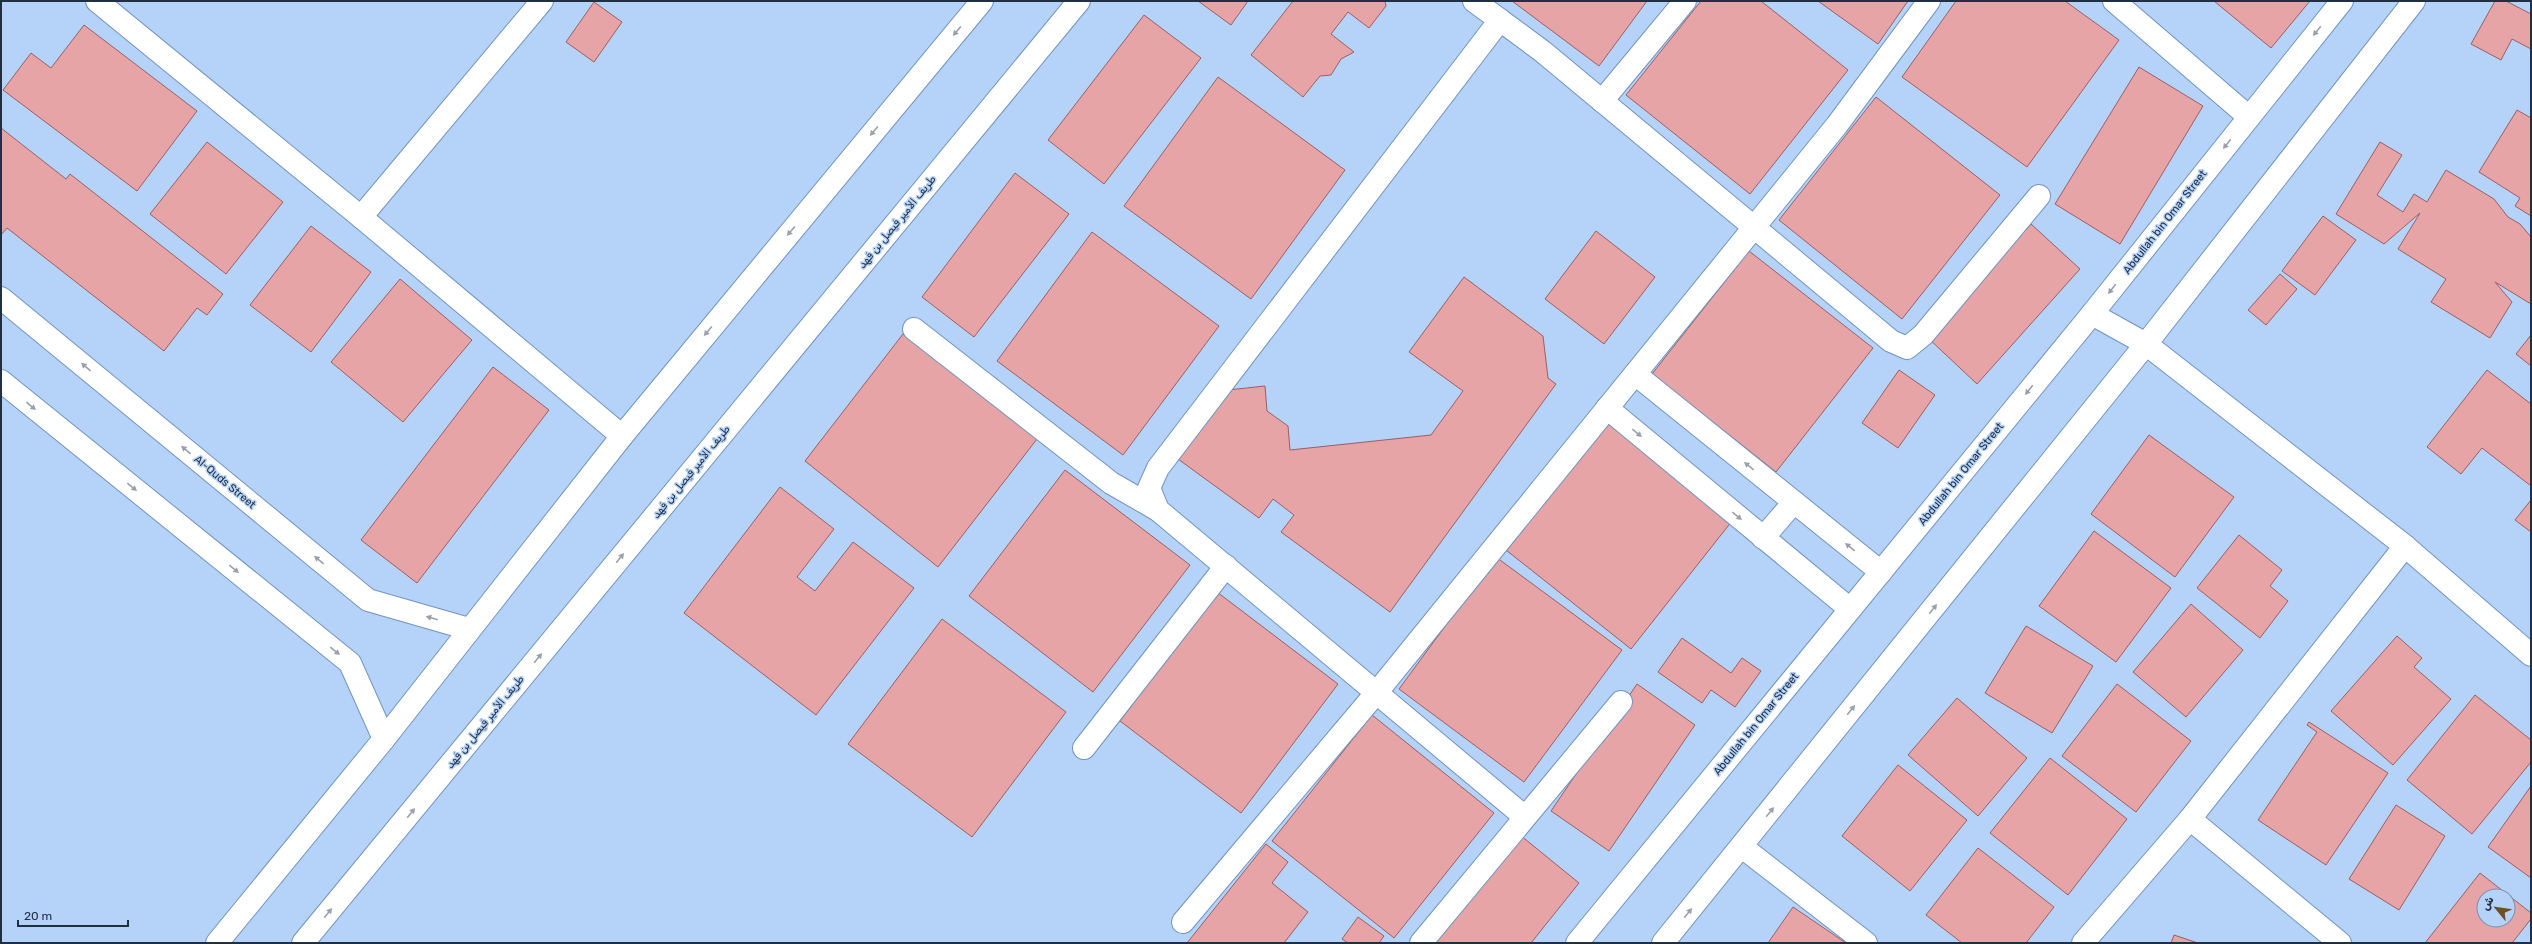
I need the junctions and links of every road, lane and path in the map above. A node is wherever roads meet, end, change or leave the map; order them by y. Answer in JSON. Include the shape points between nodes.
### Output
{"nodes":[{"id":1,"x":97,"y":1,"type":"edge"},
{"id":2,"x":542,"y":1,"type":"edge"},
{"id":3,"x":982,"y":1,"type":"edge"},
{"id":4,"x":1079,"y":1,"type":"edge"},
{"id":5,"x":1474,"y":1,"type":"edge"},
{"id":6,"x":1685,"y":1,"type":"edge"},
{"id":7,"x":1929,"y":1,"type":"edge"},
{"id":8,"x":2114,"y":1,"type":"edge"},
{"id":9,"x":2342,"y":1,"type":"edge"},
{"id":10,"x":2414,"y":1,"type":"edge"},
{"id":11,"x":1500,"y":20,"type":"junction"},
{"id":12,"x":1602,"y":101,"type":"junction"},
{"id":13,"x":2249,"y":117,"type":"junction"},
{"id":14,"x":2039,"y":196,"type":"dead end"},
{"id":15,"x":361,"y":217,"type":"junction"},
{"id":16,"x":1754,"y":227,"type":"junction"},
{"id":17,"x":1,"y":298,"type":"edge"},
{"id":18,"x":2092,"y":314,"type":"junction"},
{"id":19,"x":914,"y":329,"type":"dead end"},
{"id":20,"x":2146,"y":344,"type":"junction"},
{"id":21,"x":1635,"y":374,"type":"junction"},
{"id":22,"x":1,"y":381,"type":"edge"},
{"id":23,"x":1606,"y":408,"type":"junction"},
{"id":24,"x":622,"y":436,"type":"junction"},
{"id":25,"x":1794,"y":502,"type":"junction"},
{"id":26,"x":1158,"y":510,"type":"junction"},
{"id":27,"x":1763,"y":538,"type":"junction"},
{"id":28,"x":2405,"y":546,"type":"junction"},
{"id":29,"x":1226,"y":566,"type":"junction"},
{"id":30,"x":1881,"y":572,"type":"junction"},
{"id":31,"x":1850,"y":610,"type":"junction"},
{"id":32,"x":469,"y":629,"type":"junction"},
{"id":33,"x":2530,"y":653,"type":"edge"},
{"id":34,"x":1377,"y":692,"type":"junction"},
{"id":35,"x":1621,"y":702,"type":"dead end"},
{"id":36,"x":384,"y":739,"type":"junction"},
{"id":37,"x":1084,"y":748,"type":"dead end"},
{"id":38,"x":1525,"y":816,"type":"junction"},
{"id":39,"x":2190,"y":819,"type":"junction"},
{"id":40,"x":1742,"y":847,"type":"junction"},
{"id":41,"x":1183,"y":922,"type":"dead end"},
{"id":42,"x":217,"y":943,"type":"edge"},
{"id":43,"x":303,"y":943,"type":"edge"},
{"id":44,"x":1421,"y":943,"type":"edge"},
{"id":45,"x":1577,"y":943,"type":"edge"},
{"id":46,"x":1663,"y":943,"type":"edge"},
{"id":47,"x":1866,"y":943,"type":"edge"},
{"id":48,"x":2083,"y":943,"type":"edge"},
{"id":49,"x":2340,"y":943,"type":"edge"}],
"edges":[{"from":1,"to":15,"type":"street"},
{"from":2,"to":15,"type":"street"},
{"from":3,"to":24,"type":"street","one_way":true},
{"from":43,"to":4,"type":"street","name":"طريف الأمير فيصل بن فهد","one_way":true},
{"from":5,"to":11,"type":"street"},
{"from":6,"to":12,"type":"street"},
{"from":7,"to":16,"type":"street","via":[[1837,125]]},
{"from":8,"to":13,"type":"street"},
{"from":9,"to":13,"type":"street","name":"Abdullah bin Omar Street","one_way":true},
{"from":10,"to":20,"type":"street"},
{"from":11,"to":12,"type":"street"},
{"from":11,"to":26,"type":"street","via":[[1158,468],[1150,488]]},
{"from":12,"to":16,"type":"street"},
{"from":13,"to":18,"type":"street","name":"Abdullah bin Omar Street","one_way":true},
{"from":14,"to":16,"type":"street","via":[[1923,335],[1907,348],[1891,341]]},
{"from":15,"to":24,"type":"street"},
{"from":16,"to":21,"type":"street"},
{"from":32,"to":17,"type":"street","name":"Al-Quds Street","one_way":true,"via":[[368,600]]},
{"from":18,"to":20,"type":"street"},
{"from":18,"to":30,"type":"street","name":"Abdullah bin Omar Street","one_way":true},
{"from":19,"to":26,"type":"street","via":[[1111,483]]},
{"from":20,"to":28,"type":"street"},
{"from":40,"to":20,"type":"street","one_way":true},
{"from":21,"to":23,"type":"street"},
{"from":25,"to":21,"type":"street","one_way":true},
{"from":22,"to":36,"type":"street","one_way":true,"via":[[350,663]]},
{"from":23,"to":27,"type":"street","one_way":true},
{"from":23,"to":34,"type":"street"},
{"from":24,"to":32,"type":"street"},
{"from":25,"to":27,"type":"street"},
{"from":30,"to":25,"type":"street","one_way":true},
{"from":26,"to":29,"type":"street"},
{"from":27,"to":31,"type":"street"},
{"from":28,"to":33,"type":"street"},
{"from":28,"to":39,"type":"street"},
{"from":29,"to":34,"type":"street"},
{"from":29,"to":37,"type":"street"},
{"from":30,"to":31,"type":"street","name":"Abdullah bin Omar Street"},
{"from":31,"to":45,"type":"street","name":"Abdullah bin Omar Street"},
{"from":32,"to":36,"type":"street"},
{"from":34,"to":38,"type":"street"},
{"from":34,"to":41,"type":"street"},
{"from":35,"to":38,"type":"street"},
{"from":36,"to":42,"type":"street"},
{"from":38,"to":44,"type":"street"},
{"from":39,"to":48,"type":"street"},
{"from":39,"to":49,"type":"street"},
{"from":46,"to":40,"type":"street","one_way":true},
{"from":40,"to":47,"type":"street"}]}
